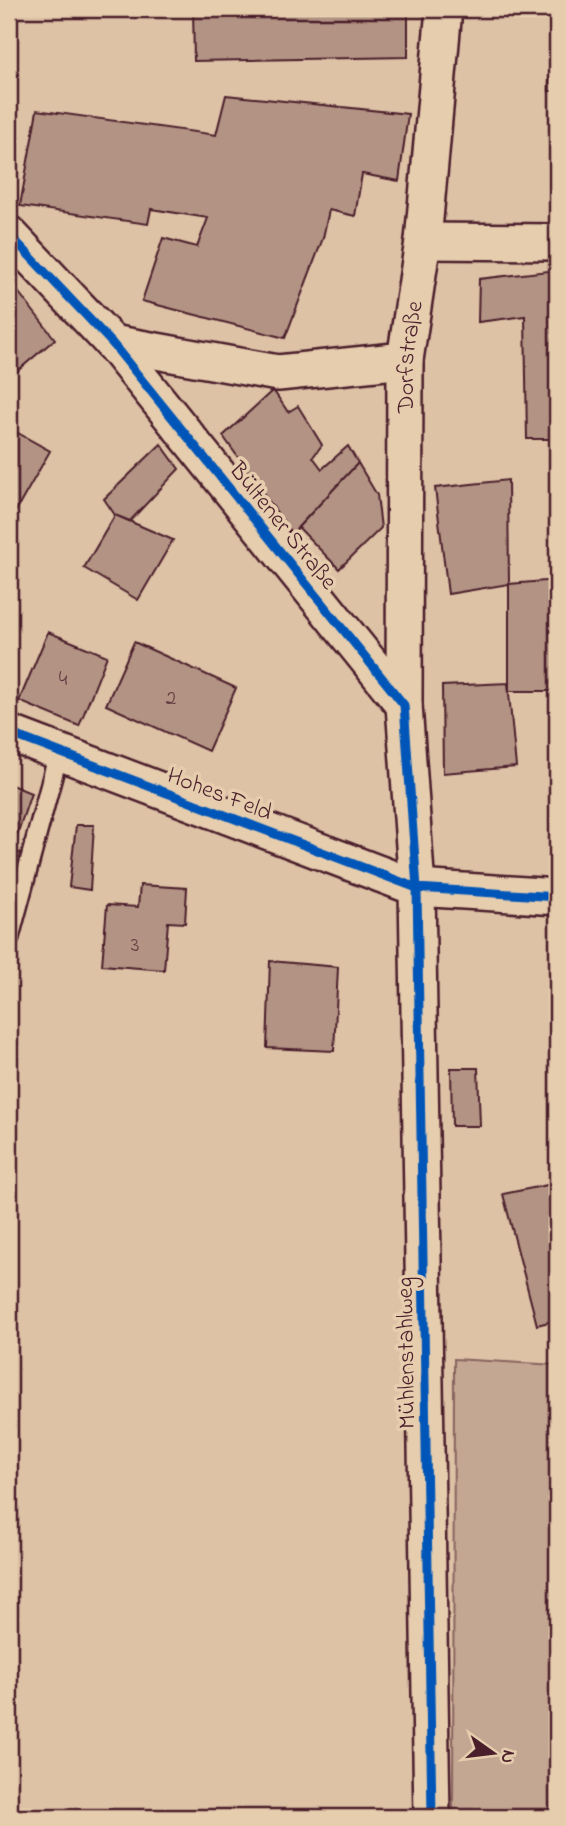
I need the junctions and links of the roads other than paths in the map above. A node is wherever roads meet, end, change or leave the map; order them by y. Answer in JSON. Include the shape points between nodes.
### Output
{"nodes":[{"id":1,"x":444,"y":9,"type":"edge"},
{"id":2,"x":9,"y":234,"type":"edge"},
{"id":3,"x":423,"y":241,"type":"junction"},
{"id":4,"x":557,"y":242,"type":"edge"},
{"id":5,"x":112,"y":342,"type":"junction"},
{"id":6,"x":405,"y":360,"type":"junction"},
{"id":7,"x":404,"y":705,"type":"junction"},
{"id":8,"x":9,"y":733,"type":"edge"},
{"id":9,"x":59,"y":752,"type":"junction"},
{"id":10,"x":417,"y":888,"type":"junction"},
{"id":11,"x":557,"y":897,"type":"edge"},
{"id":12,"x":9,"y":939,"type":"edge"},
{"id":13,"x":432,"y":1817,"type":"edge"}],
"edges":[{"from":1,"to":3,"type":"street","name":"Dorfstraße"},
{"from":2,"to":5,"type":"street","name":"Bültener Straße"},
{"from":3,"to":4,"type":"street"},
{"from":3,"to":6,"type":"street","name":"Dorfstraße"},
{"from":5,"to":6,"type":"street","via":[[278,373]]},
{"from":5,"to":7,"type":"street","name":"Bültener Straße"},
{"from":6,"to":7,"type":"street","name":"Dorfstraße"},
{"from":7,"to":10,"type":"street"},
{"from":8,"to":9,"type":"street","name":"Hohes Feld"},
{"from":9,"to":10,"type":"street","name":"Hohes Feld"},
{"from":9,"to":12,"type":"lane"},
{"from":10,"to":11,"type":"street","name":"Hohes Feld"},
{"from":10,"to":13,"type":"street","name":"Mühlenstahlweg"}]}
